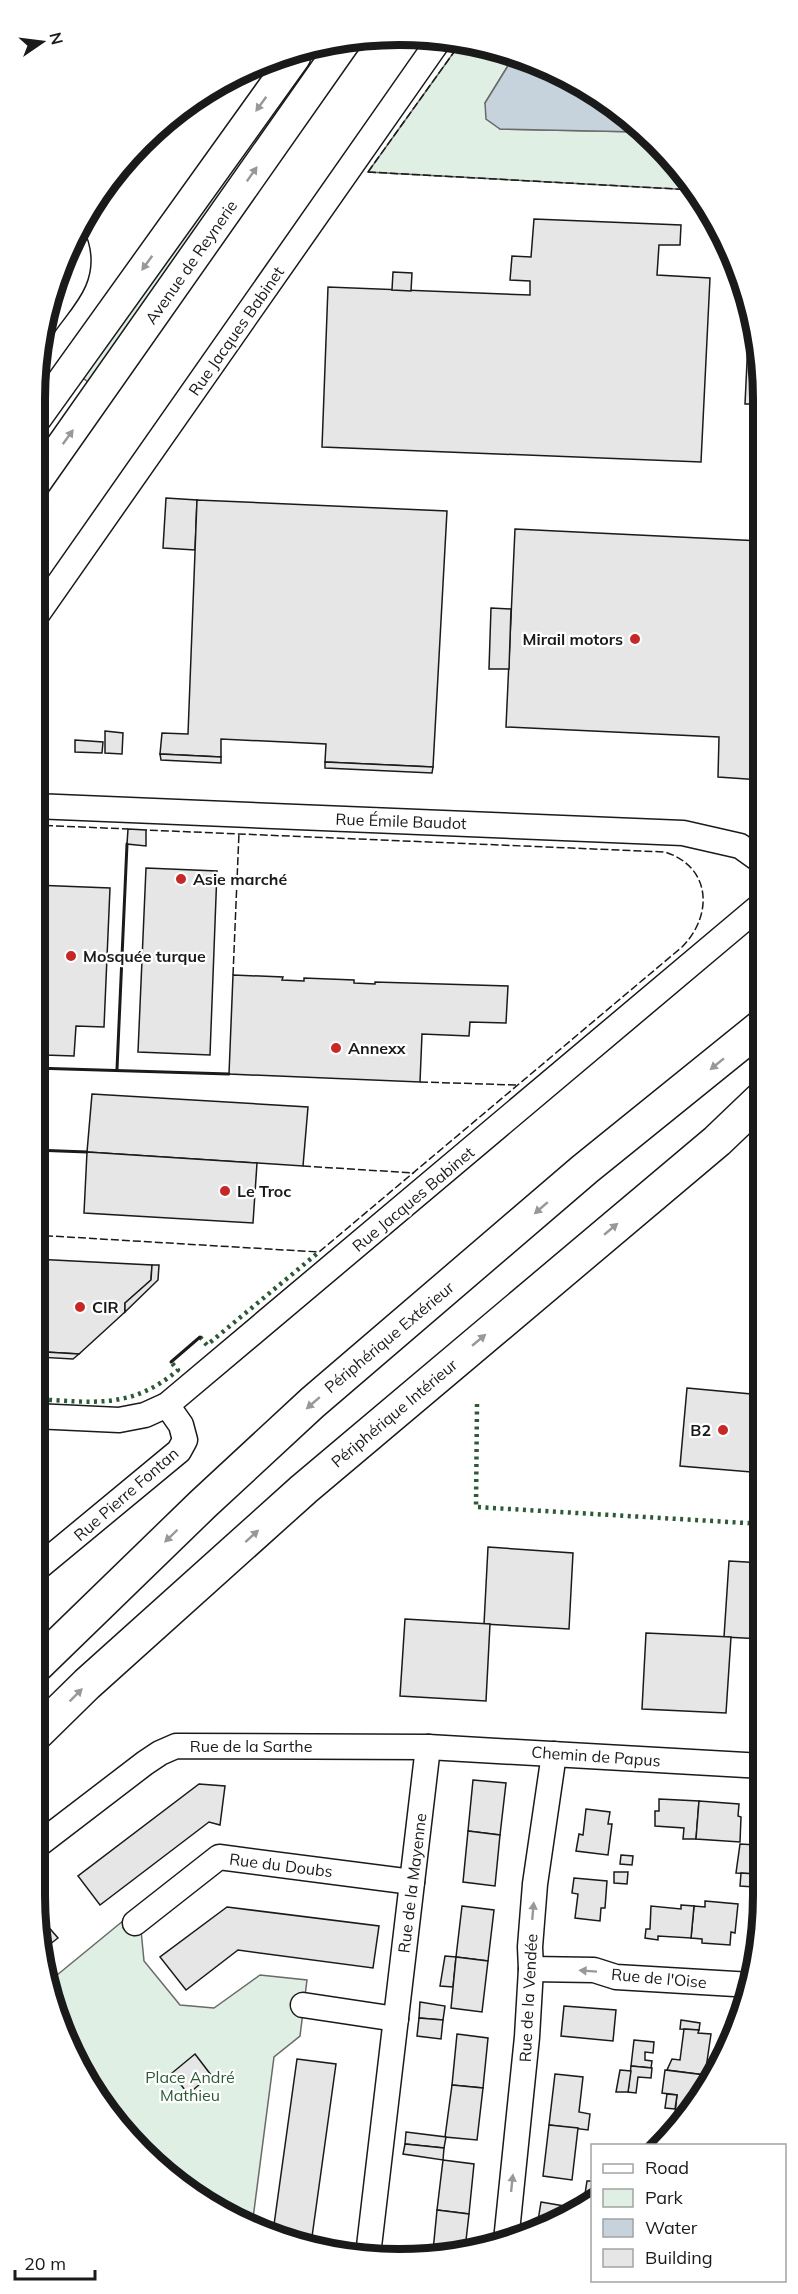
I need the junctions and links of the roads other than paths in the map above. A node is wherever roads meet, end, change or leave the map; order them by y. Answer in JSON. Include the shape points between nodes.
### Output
{"nodes":[{"id":1,"x":434,"y":47,"type":"edge"},
{"id":2,"x":338,"y":51,"type":"edge"},
{"id":3,"x":291,"y":62,"type":"edge"},
{"id":4,"x":77,"y":253,"type":"edge"},
{"id":5,"x":58,"y":305,"type":"edge"},
{"id":6,"x":45,"y":406,"type":"edge"},
{"id":7,"x":45,"y":469,"type":"edge"},
{"id":8,"x":45,"y":603,"type":"edge"},
{"id":9,"x":45,"y":806,"type":"edge"},
{"id":10,"x":753,"y":855,"type":"edge"},
{"id":11,"x":753,"y":912,"type":"edge"},
{"id":12,"x":753,"y":1033,"type":"edge"},
{"id":13,"x":753,"y":1107,"type":"edge"},
{"id":14,"x":753,"y":1127,"type":"edge"},
{"id":15,"x":717,"y":1141,"type":"junction"},
{"id":16,"x":167,"y":1405,"type":"junction"},
{"id":17,"x":45,"y":1417,"type":"edge"},
{"id":18,"x":45,"y":1562,"type":"edge"},
{"id":19,"x":45,"y":1657,"type":"edge"},
{"id":20,"x":45,"y":1725,"type":"edge"},
{"id":21,"x":428,"y":1747,"type":"junction"},
{"id":22,"x":554,"y":1754,"type":"junction"},
{"id":23,"x":753,"y":1766,"type":"edge"},
{"id":24,"x":45,"y":1840,"type":"edge"},
{"id":25,"x":412,"y":1882,"type":"junction"},
{"id":26,"x":135,"y":1923,"type":"dead end"},
{"id":27,"x":531,"y":1969,"type":"junction"},
{"id":28,"x":741,"y":1987,"type":"edge"},
{"id":29,"x":303,"y":2006,"type":"dead end"},
{"id":30,"x":396,"y":2019,"type":"junction"},
{"id":31,"x":507,"y":2232,"type":"edge"},
{"id":32,"x":369,"y":2247,"type":"edge"}],
"edges":[{"from":1,"to":8,"type":"street","name":"Rue Jacques Babinet"},
{"from":7,"to":2,"type":"street","name":"Avenue de Reynerie","one_way":true},
{"from":3,"to":6,"type":"street","one_way":true},
{"from":4,"to":5,"type":"street","via":[[79,271]]},
{"from":9,"to":10,"type":"street","name":"Rue Émile Baudot","via":[[683,833],[740,846]]},
{"from":11,"to":16,"type":"street","name":"Rue Jacques Babinet"},
{"from":12,"to":19,"type":"highway","name":"Périphérique Extérieur","one_way":true,"via":[[585,1169],[312,1403]]},
{"from":13,"to":15,"type":"highway","name":"Périphérique Intérieur"},
{"from":14,"to":15,"type":"highway"},
{"from":20,"to":15,"type":"highway","name":"Périphérique Intérieur","one_way":true,"via":[[304,1489]]},
{"from":16,"to":17,"type":"street","name":"Rue Jacques Babinet","via":[[119,1420]]},
{"from":16,"to":18,"type":"street","name":"Rue Pierre Fontan","via":[[181,1425],[185,1440],[179,1451]]},
{"from":21,"to":22,"type":"street","name":"Chemin de Papus"},
{"from":21,"to":24,"type":"street","name":"Rue de la Sarthe","via":[[176,1746],[146,1763]]},
{"from":21,"to":25,"type":"street","name":"Rue de la Mayenne"},
{"from":22,"to":23,"type":"street","name":"Chemin de Papus"},
{"from":27,"to":22,"type":"street","name":"Rue de la Vendée","one_way":true,"via":[[535,1884]]},
{"from":25,"to":26,"type":"street","name":"Rue du Doubs","via":[[219,1857]]},
{"from":25,"to":30,"type":"street","name":"Rue de la Mayenne"},
{"from":28,"to":27,"type":"street","name":"Rue de l'Oise","one_way":true,"via":[[616,1977],[594,1970]]},
{"from":31,"to":27,"type":"street","name":"Rue de la Vendée","one_way":true},
{"from":29,"to":30,"type":"street"},
{"from":30,"to":32,"type":"street","name":"Rue de la Mayenne"}]}
